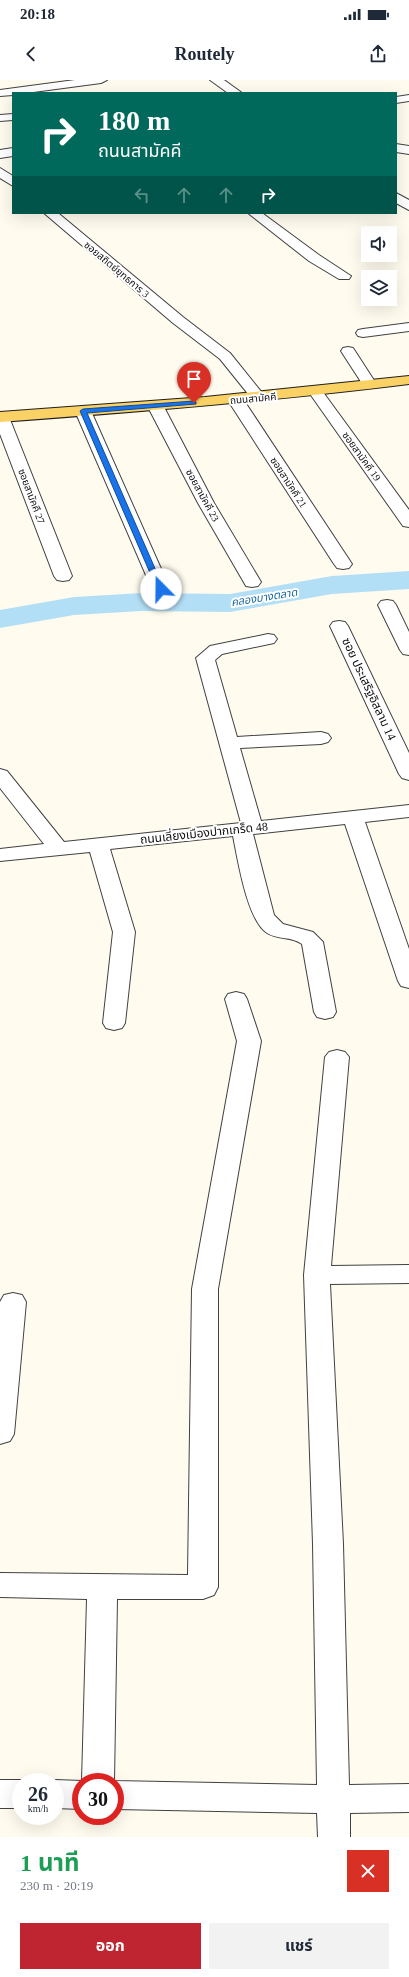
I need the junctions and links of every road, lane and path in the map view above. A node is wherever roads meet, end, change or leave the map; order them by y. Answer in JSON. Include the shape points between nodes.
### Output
{"nodes":[{"id":1,"x":101,"y":80,"type":"edge"},
{"id":2,"x":216,"y":80,"type":"edge"},
{"id":3,"x":78,"y":83,"type":"junction"},
{"id":4,"x":91,"y":92,"type":"edge"},
{"id":5,"x":234,"y":92,"type":"edge"},
{"id":6,"x":0,"y":93,"type":"edge"},
{"id":7,"x":409,"y":98,"type":"edge"},
{"id":8,"x":397,"y":100,"type":"edge"},
{"id":9,"x":12,"y":117,"type":"edge"},
{"id":10,"x":0,"y":118,"type":"edge"},
{"id":11,"x":397,"y":148,"type":"edge"},
{"id":12,"x":409,"y":150,"type":"edge"},
{"id":13,"x":12,"y":152,"type":"edge"},
{"id":14,"x":0,"y":154,"type":"edge"},
{"id":15,"x":0,"y":172,"type":"edge"},
{"id":16,"x":12,"y":181,"type":"edge"},
{"id":17,"x":397,"y":198,"type":"edge"},
{"id":18,"x":409,"y":206,"type":"edge"},
{"id":19,"x":51,"y":214,"type":"edge"},
{"id":20,"x":255,"y":214,"type":"edge"},
{"id":21,"x":344,"y":276,"type":"dead end"},
{"id":22,"x":402,"y":328,"type":"edge"},
{"id":23,"x":363,"y":333,"type":"dead end"},
{"id":24,"x":409,"y":341,"type":"edge"},
{"id":25,"x":348,"y":351,"type":"dead end"},
{"id":26,"x":409,"y":380,"type":"edge"},
{"id":27,"x":370,"y":385,"type":"junction"},
{"id":28,"x":315,"y":391,"type":"junction"},
{"id":29,"x":258,"y":397,"type":"junction"},
{"id":30,"x":235,"y":399,"type":"junction"},
{"id":31,"x":156,"y":407,"type":"junction"},
{"id":32,"x":83,"y":411,"type":"junction"},
{"id":33,"x":0,"y":417,"type":"edge"},
{"id":34,"x":409,"y":522,"type":"edge"},
{"id":35,"x":343,"y":564,"type":"dead end"},
{"id":36,"x":63,"y":576,"type":"dead end"},
{"id":37,"x":252,"y":582,"type":"dead end"},
{"id":38,"x":161,"y":589,"type":"dead end"},
{"id":39,"x":387,"y":605,"type":"dead end"},
{"id":40,"x":339,"y":626,"type":"dead end"},
{"id":41,"x":268,"y":639,"type":"dead end"},
{"id":42,"x":409,"y":650,"type":"edge"},
{"id":43,"x":321,"y":738,"type":"dead end"},
{"id":44,"x":228,"y":743,"type":"junction"},
{"id":45,"x":409,"y":774,"type":"edge"},
{"id":46,"x":0,"y":775,"type":"edge"},
{"id":47,"x":409,"y":811,"type":"edge"},
{"id":48,"x":353,"y":817,"type":"junction"},
{"id":49,"x":247,"y":828,"type":"junction"},
{"id":50,"x":98,"y":844,"type":"junction"},
{"id":51,"x":59,"y":849,"type":"junction"},
{"id":52,"x":0,"y":856,"type":"edge"},
{"id":53,"x":399,"y":922,"type":"edge"},
{"id":54,"x":409,"y":981,"type":"edge"},
{"id":55,"x":236,"y":999,"type":"dead end"},
{"id":56,"x":325,"y":1012,"type":"dead end"},
{"id":57,"x":114,"y":1024,"type":"dead end"},
{"id":58,"x":337,"y":1057,"type":"dead end"},
{"id":59,"x":409,"y":1274,"type":"edge"},
{"id":60,"x":317,"y":1275,"type":"junction"},
{"id":61,"x":13,"y":1302,"type":"dead end"},
{"id":62,"x":0,"y":1434,"type":"edge"},
{"id":63,"x":0,"y":1584,"type":"edge"},
{"id":64,"x":102,"y":1587,"type":"junction"},
{"id":65,"x":98,"y":1773,"type":"edge"},
{"id":66,"x":0,"y":1794,"type":"edge"},
{"id":67,"x":12,"y":1794,"type":"edge"},
{"id":68,"x":124,"y":1795,"type":"edge"},
{"id":69,"x":409,"y":1798,"type":"edge"},
{"id":70,"x":333,"y":1799,"type":"junction"},
{"id":71,"x":334,"y":1837,"type":"edge"}],
"edges":[{"from":1,"to":3,"type":"street"},
{"from":2,"to":5,"type":"street"},
{"from":3,"to":4,"type":"street"},
{"from":3,"to":6,"type":"street"},
{"from":7,"to":8,"type":"street"},
{"from":9,"to":10,"type":"street"},
{"from":11,"to":12,"type":"street"},
{"from":13,"to":14,"type":"street"},
{"from":15,"to":16,"type":"street"},
{"from":17,"to":18,"type":"street"},
{"from":19,"to":29,"type":"street","name":"ซอยสถิตย์ยุทธการ 3","via":[[229,360]]},
{"from":20,"to":21,"type":"street","via":[[314,258]]},
{"from":22,"to":23,"type":"street"},
{"from":22,"to":24,"type":"street"},
{"from":25,"to":27,"type":"street"},
{"from":26,"to":27,"type":"main road","name":"ถนนสามัคคี"},
{"from":27,"to":28,"type":"main road","name":"ถนนสามัคคี"},
{"from":28,"to":29,"type":"main road","name":"ถนนสามัคคี"},
{"from":28,"to":34,"type":"street","name":"ซอยสามัคคี 19"},
{"from":29,"to":30,"type":"main road","name":"ถนนสามัคคี"},
{"from":30,"to":31,"type":"main road","name":"ถนนสามัคคี"},
{"from":30,"to":35,"type":"street","name":"ซอยสามัคคี 21"},
{"from":31,"to":32,"type":"main road","name":"ถนนสามัคคี"},
{"from":31,"to":37,"type":"street","name":"ซอยสามัคคี 23","via":[[206,503]]},
{"from":32,"to":33,"type":"main road","name":"ถนนสามัคคี"},
{"from":32,"to":38,"type":"street"},
{"from":33,"to":36,"type":"street","name":"ซอยสามัคคี 27"},
{"from":39,"to":42,"type":"street"},
{"from":40,"to":45,"type":"street","name":"ซอย ประเสริฐอิสลาม 14"},
{"from":41,"to":44,"type":"street","via":[[216,650],[205,658]]},
{"from":43,"to":44,"type":"street"},
{"from":44,"to":49,"type":"street"},
{"from":46,"to":51,"type":"street"},
{"from":47,"to":48,"type":"street","name":"ถนนเลี่ยงเมืองปากเกร็ด 48"},
{"from":48,"to":49,"type":"street","name":"ถนนเลี่ยงเมืองปากเกร็ด 48"},
{"from":48,"to":53,"type":"street"},
{"from":49,"to":50,"type":"street","name":"ถนนเลี่ยงเมืองปากเกร็ด 48"},
{"from":49,"to":56,"type":"street","via":[[263,915],[270,927],[281,932],[304,934],[312,942]]},
{"from":50,"to":51,"type":"street","name":"ถนนเลี่ยงเมืองปากเกร็ด 48"},
{"from":50,"to":57,"type":"street","via":[[124,932]]},
{"from":51,"to":52,"type":"street","name":"ถนนเลี่ยงเมืองปากเกร็ด 48"},
{"from":53,"to":54,"type":"street"},
{"from":55,"to":64,"type":"street","via":[[249,1041],[205,1289],[203,1587]]},
{"from":58,"to":60,"type":"street"},
{"from":59,"to":60,"type":"street"},
{"from":60,"to":70,"type":"street","via":[[328,1544]]},
{"from":61,"to":62,"type":"street"},
{"from":63,"to":64,"type":"street"},
{"from":64,"to":65,"type":"street"},
{"from":66,"to":67,"type":"street"},
{"from":68,"to":70,"type":"street"},
{"from":69,"to":70,"type":"street"},
{"from":70,"to":71,"type":"street"}]}
